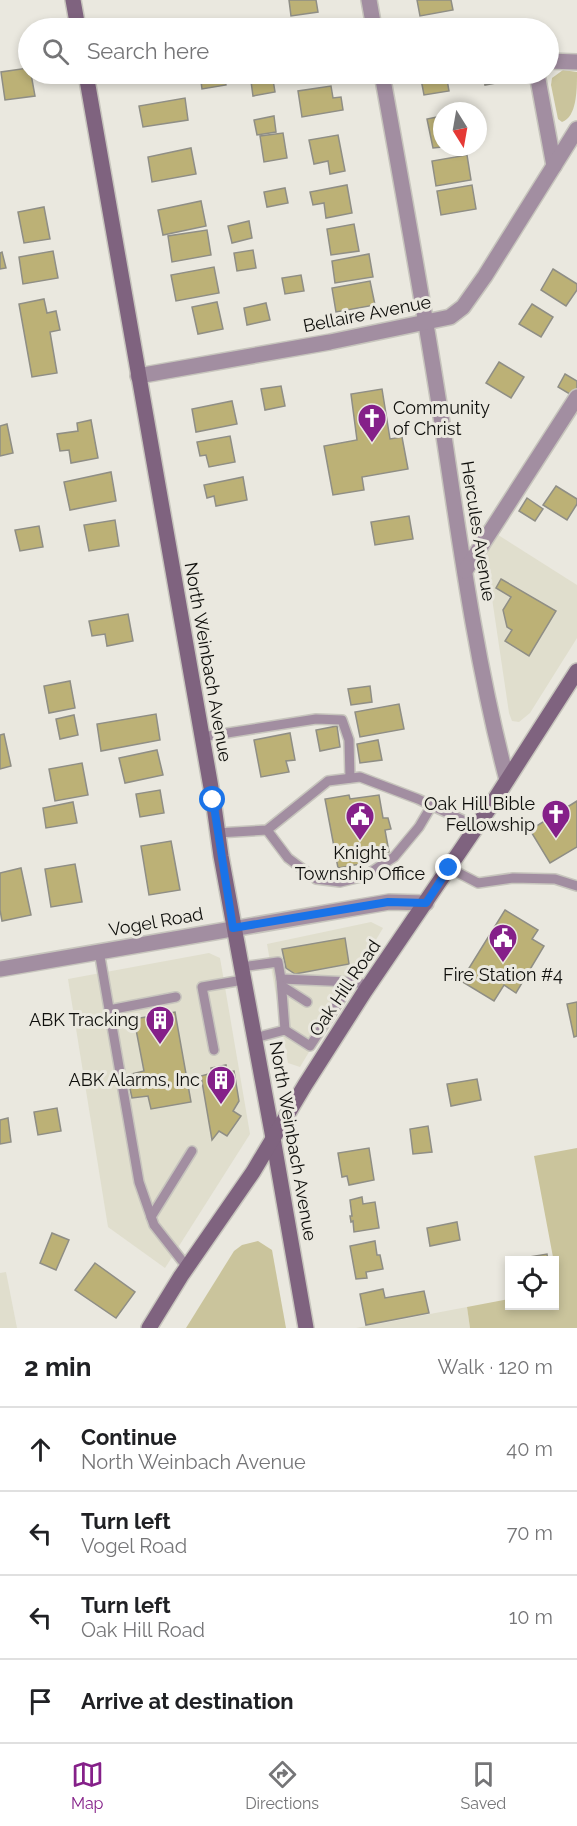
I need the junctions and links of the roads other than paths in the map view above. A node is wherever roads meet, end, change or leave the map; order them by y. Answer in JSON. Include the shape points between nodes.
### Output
{"nodes":[{"id":1,"x":73,"y":0,"type":"edge"},
{"id":2,"x":369,"y":0,"type":"edge"},
{"id":3,"x":76,"y":18,"type":"edge"},
{"id":4,"x":372,"y":18,"type":"edge"},
{"id":5,"x":559,"y":61,"type":"edge"},
{"id":6,"x":577,"y":62,"type":"edge"},
{"id":7,"x":88,"y":84,"type":"edge"},
{"id":8,"x":384,"y":84,"type":"edge"},
{"id":9,"x":539,"y":84,"type":"edge"},
{"id":10,"x":577,"y":129,"type":"edge"},
{"id":11,"x":554,"y":166,"type":"junction"},
{"id":12,"x":426,"y":323,"type":"junction"},
{"id":13,"x":138,"y":376,"type":"junction"},
{"id":14,"x":577,"y":397,"type":"edge"},
{"id":15,"x":465,"y":571,"type":"junction"},
{"id":16,"x":577,"y":671,"type":"edge"},
{"id":17,"x":202,"y":737,"type":"junction"},
{"id":18,"x":350,"y":778,"type":"junction"},
{"id":19,"x":507,"y":780,"type":"junction"},
{"id":20,"x":432,"y":806,"type":"junction"},
{"id":21,"x":478,"y":824,"type":"junction"},
{"id":22,"x":267,"y":830,"type":"junction"},
{"id":23,"x":218,"y":833,"type":"junction"},
{"id":24,"x":449,"y":868,"type":"junction"},
{"id":25,"x":577,"y":886,"type":"edge"},
{"id":26,"x":426,"y":903,"type":"junction"},
{"id":27,"x":233,"y":928,"type":"junction"},
{"id":28,"x":99,"y":951,"type":"junction"},
{"id":29,"x":0,"y":969,"type":"edge"},
{"id":30,"x":242,"y":974,"type":"junction"},
{"id":31,"x":282,"y":982,"type":"junction"},
{"id":32,"x":352,"y":982,"type":"junction"},
{"id":33,"x":369,"y":985,"type":"junction"},
{"id":34,"x":176,"y":997,"type":"dead end"},
{"id":35,"x":308,"y":1002,"type":"dead end"},
{"id":36,"x":109,"y":1010,"type":"junction"},
{"id":37,"x":285,"y":1030,"type":"junction"},
{"id":38,"x":255,"y":1038,"type":"junction"},
{"id":39,"x":310,"y":1046,"type":"junction"},
{"id":40,"x":214,"y":1050,"type":"dead end"},
{"id":41,"x":323,"y":1057,"type":"junction"},
{"id":42,"x":273,"y":1138,"type":"junction"},
{"id":43,"x":192,"y":1150,"type":"dead end"},
{"id":44,"x":151,"y":1217,"type":"junction"},
{"id":45,"x":187,"y":1268,"type":"junction"},
{"id":46,"x":148,"y":1328,"type":"edge"},
{"id":47,"x":306,"y":1328,"type":"edge"}],
"edges":[{"from":1,"to":3,"type":"main road"},
{"from":2,"to":4,"type":"street"},
{"from":5,"to":6,"type":"street"},
{"from":7,"to":13,"type":"main road","name":"North Weinbach Avenue"},
{"from":8,"to":12,"type":"street","name":"Hercules Avenue"},
{"from":9,"to":11,"type":"street"},
{"from":10,"to":11,"type":"street","name":"Bellaire Avenue"},
{"from":11,"to":12,"type":"street","name":"Bellaire Avenue","via":[[463,307],[450,317]]},
{"from":12,"to":13,"type":"street","name":"Bellaire Avenue"},
{"from":12,"to":15,"type":"street","name":"Hercules Avenue"},
{"from":13,"to":17,"type":"main road","name":"North Weinbach Avenue"},
{"from":14,"to":15,"type":"street"},
{"from":15,"to":19,"type":"street","name":"Hercules Avenue","via":[[476,644]]},
{"from":16,"to":19,"type":"main road","name":"Oak Hill Road"},
{"from":17,"to":18,"type":"lane","via":[[316,719],[342,720],[348,740]]},
{"from":17,"to":23,"type":"main road","name":"North Weinbach Avenue"},
{"from":18,"to":20,"type":"lane","via":[[360,777]]},
{"from":18,"to":22,"type":"lane","via":[[328,781]]},
{"from":19,"to":21,"type":"main road","name":"Oak Hill Road"},
{"from":20,"to":21,"type":"lane"},
{"from":20,"to":22,"type":"lane","via":[[394,857],[365,876],[340,882],[316,879],[288,858]]},
{"from":21,"to":24,"type":"main road","name":"Oak Hill Road"},
{"from":22,"to":23,"type":"lane"},
{"from":23,"to":27,"type":"main road","name":"North Weinbach Avenue"},
{"from":24,"to":25,"type":"lane","via":[[478,883],[513,878],[555,879]]},
{"from":24,"to":26,"type":"main road","name":"Oak Hill Road"},
{"from":26,"to":27,"type":"street","name":"Vogel Road","via":[[388,902]]},
{"from":26,"to":33,"type":"main road","name":"Oak Hill Road"},
{"from":27,"to":28,"type":"street","name":"Vogel Road"},
{"from":27,"to":30,"type":"main road","name":"North Weinbach Avenue"},
{"from":28,"to":29,"type":"street","name":"Vogel Road"},
{"from":28,"to":36,"type":"lane"},
{"from":30,"to":31,"type":"lane","via":[[279,962]]},
{"from":30,"to":38,"type":"main road","name":"North Weinbach Avenue"},
{"from":30,"to":40,"type":"lane","via":[[202,987]]},
{"from":31,"to":32,"type":"lane"},
{"from":31,"to":35,"type":"lane"},
{"from":31,"to":37,"type":"lane"},
{"from":32,"to":33,"type":"lane"},
{"from":32,"to":39,"type":"lane"},
{"from":33,"to":41,"type":"main road","name":"Oak Hill Road"},
{"from":34,"to":36,"type":"lane"},
{"from":36,"to":44,"type":"lane","via":[[139,1182]]},
{"from":37,"to":38,"type":"lane"},
{"from":37,"to":39,"type":"lane"},
{"from":38,"to":42,"type":"main road","name":"North Weinbach Avenue"},
{"from":39,"to":41,"type":"lane"},
{"from":41,"to":42,"type":"main road","name":"Oak Hill Road"},
{"from":42,"to":45,"type":"main road","name":"Oak Hill Road"},
{"from":42,"to":47,"type":"main road","name":"North Weinbach Avenue"},
{"from":43,"to":44,"type":"lane"},
{"from":44,"to":45,"type":"lane"},
{"from":45,"to":46,"type":"main road","name":"Oak Hill Road"}]}
